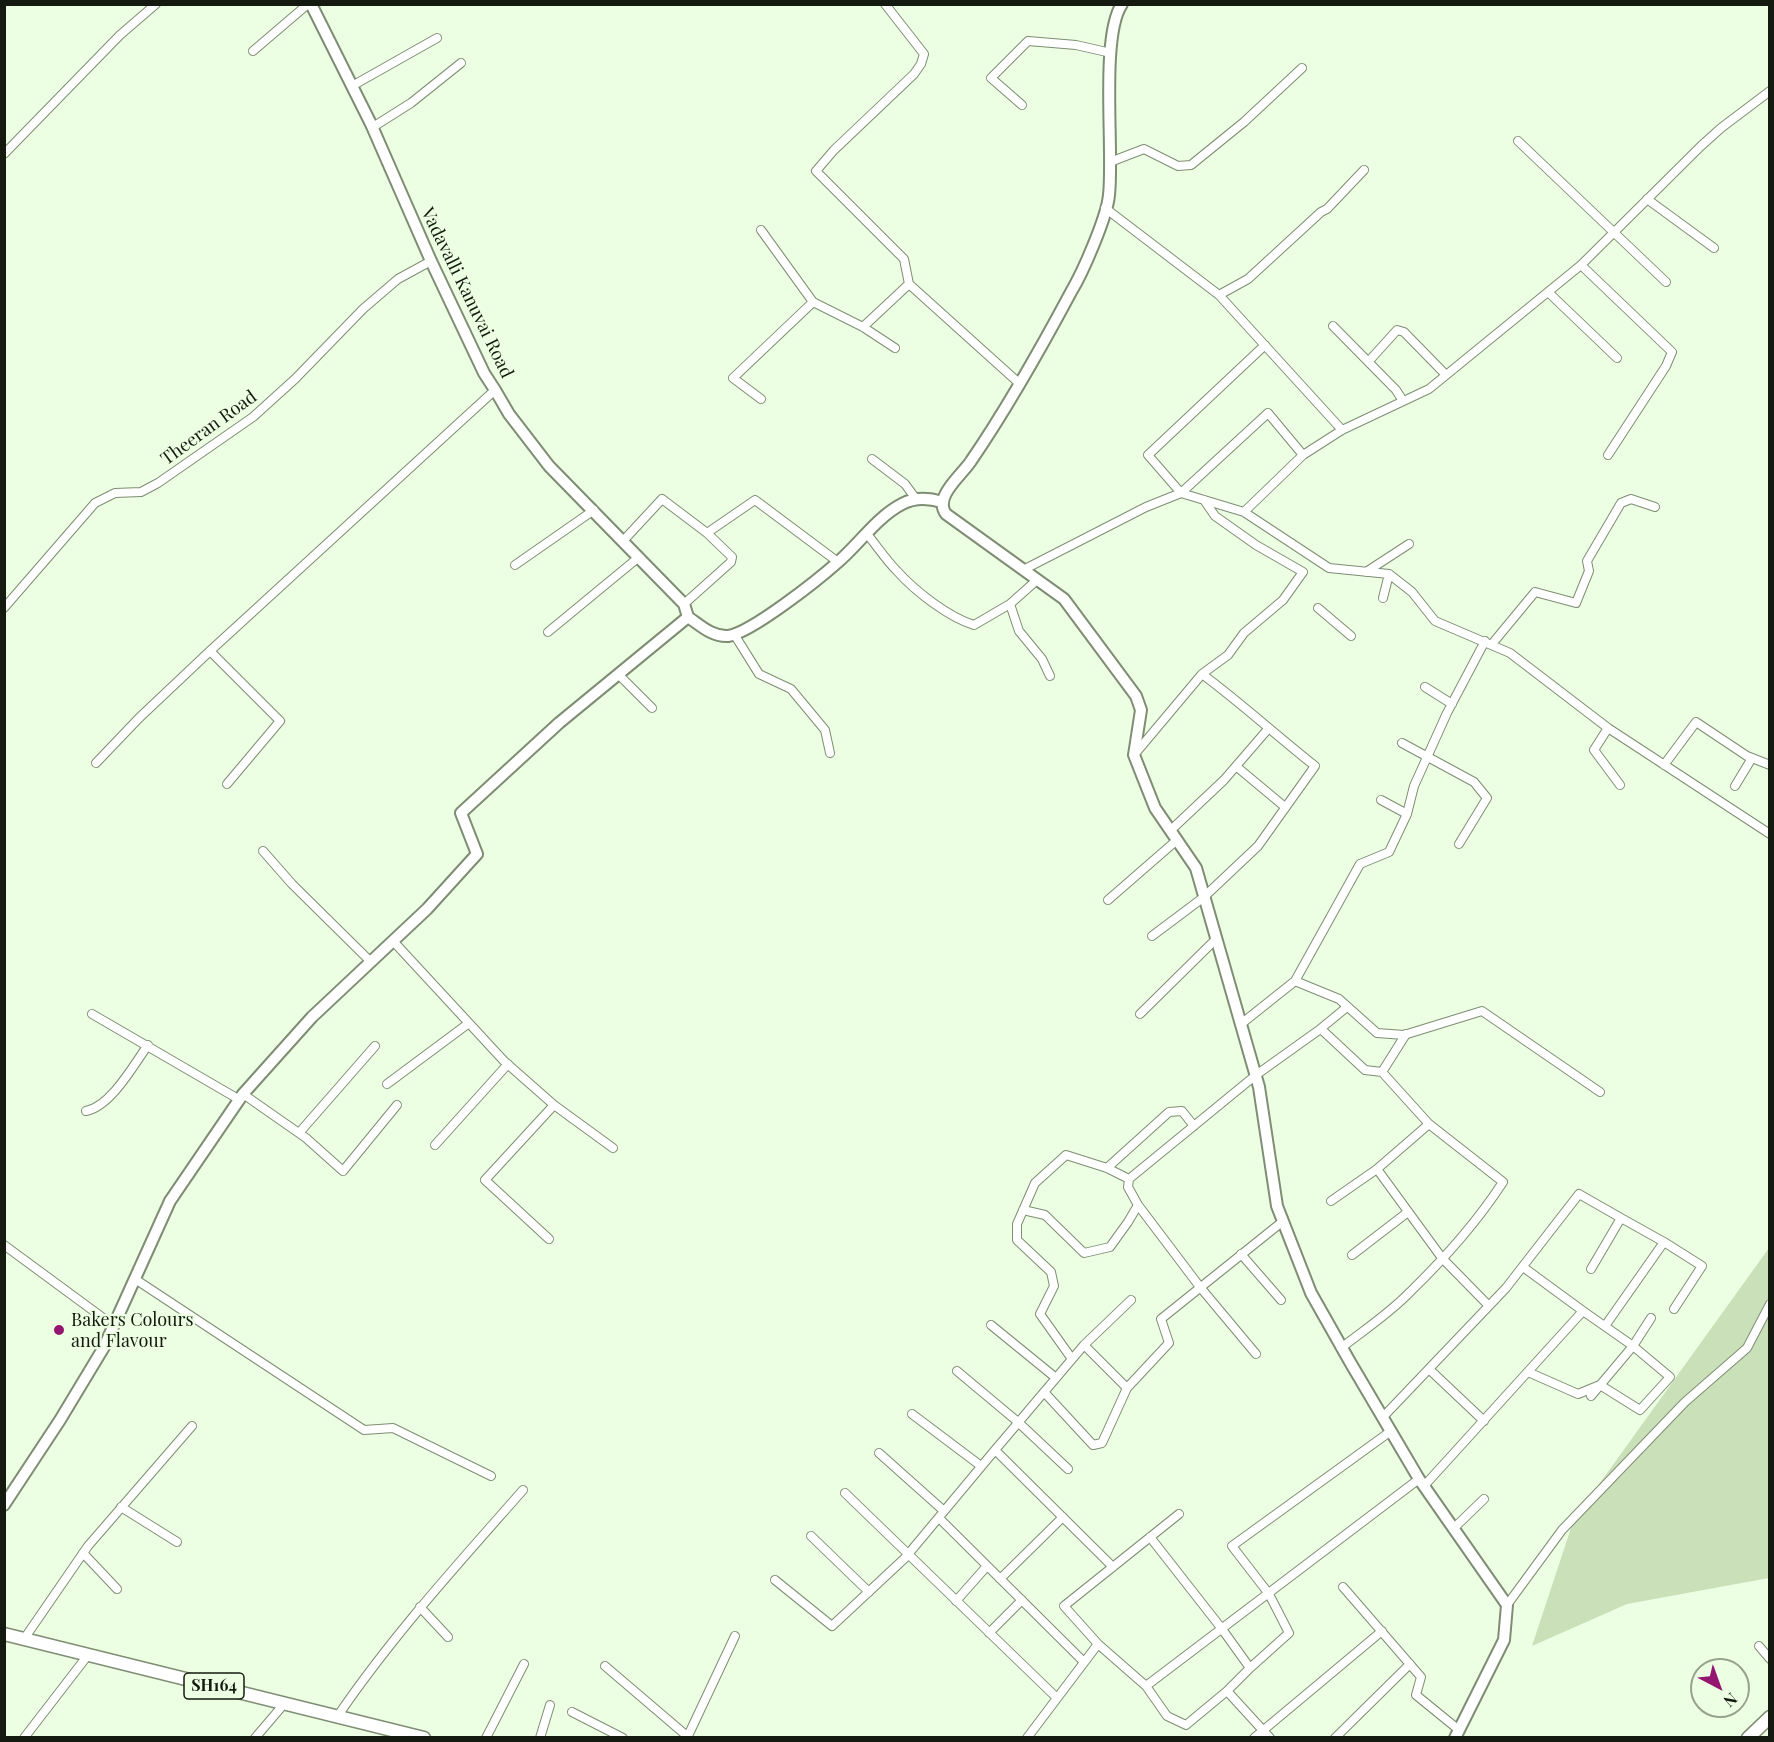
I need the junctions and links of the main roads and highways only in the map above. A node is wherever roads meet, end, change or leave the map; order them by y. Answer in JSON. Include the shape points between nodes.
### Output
{"nodes":[{"id":1,"x":4,"y":1634,"type":"edge"},
{"id":2,"x":1770,"y":1717,"type":"edge"},
{"id":3,"x":424,"y":1737,"type":"edge"},
{"id":4,"x":1748,"y":1737,"type":"edge"}],
"edges":[{"from":1,"to":3,"type":"main road","number":"SH164"},
{"from":2,"to":4,"type":"main road"}]}
